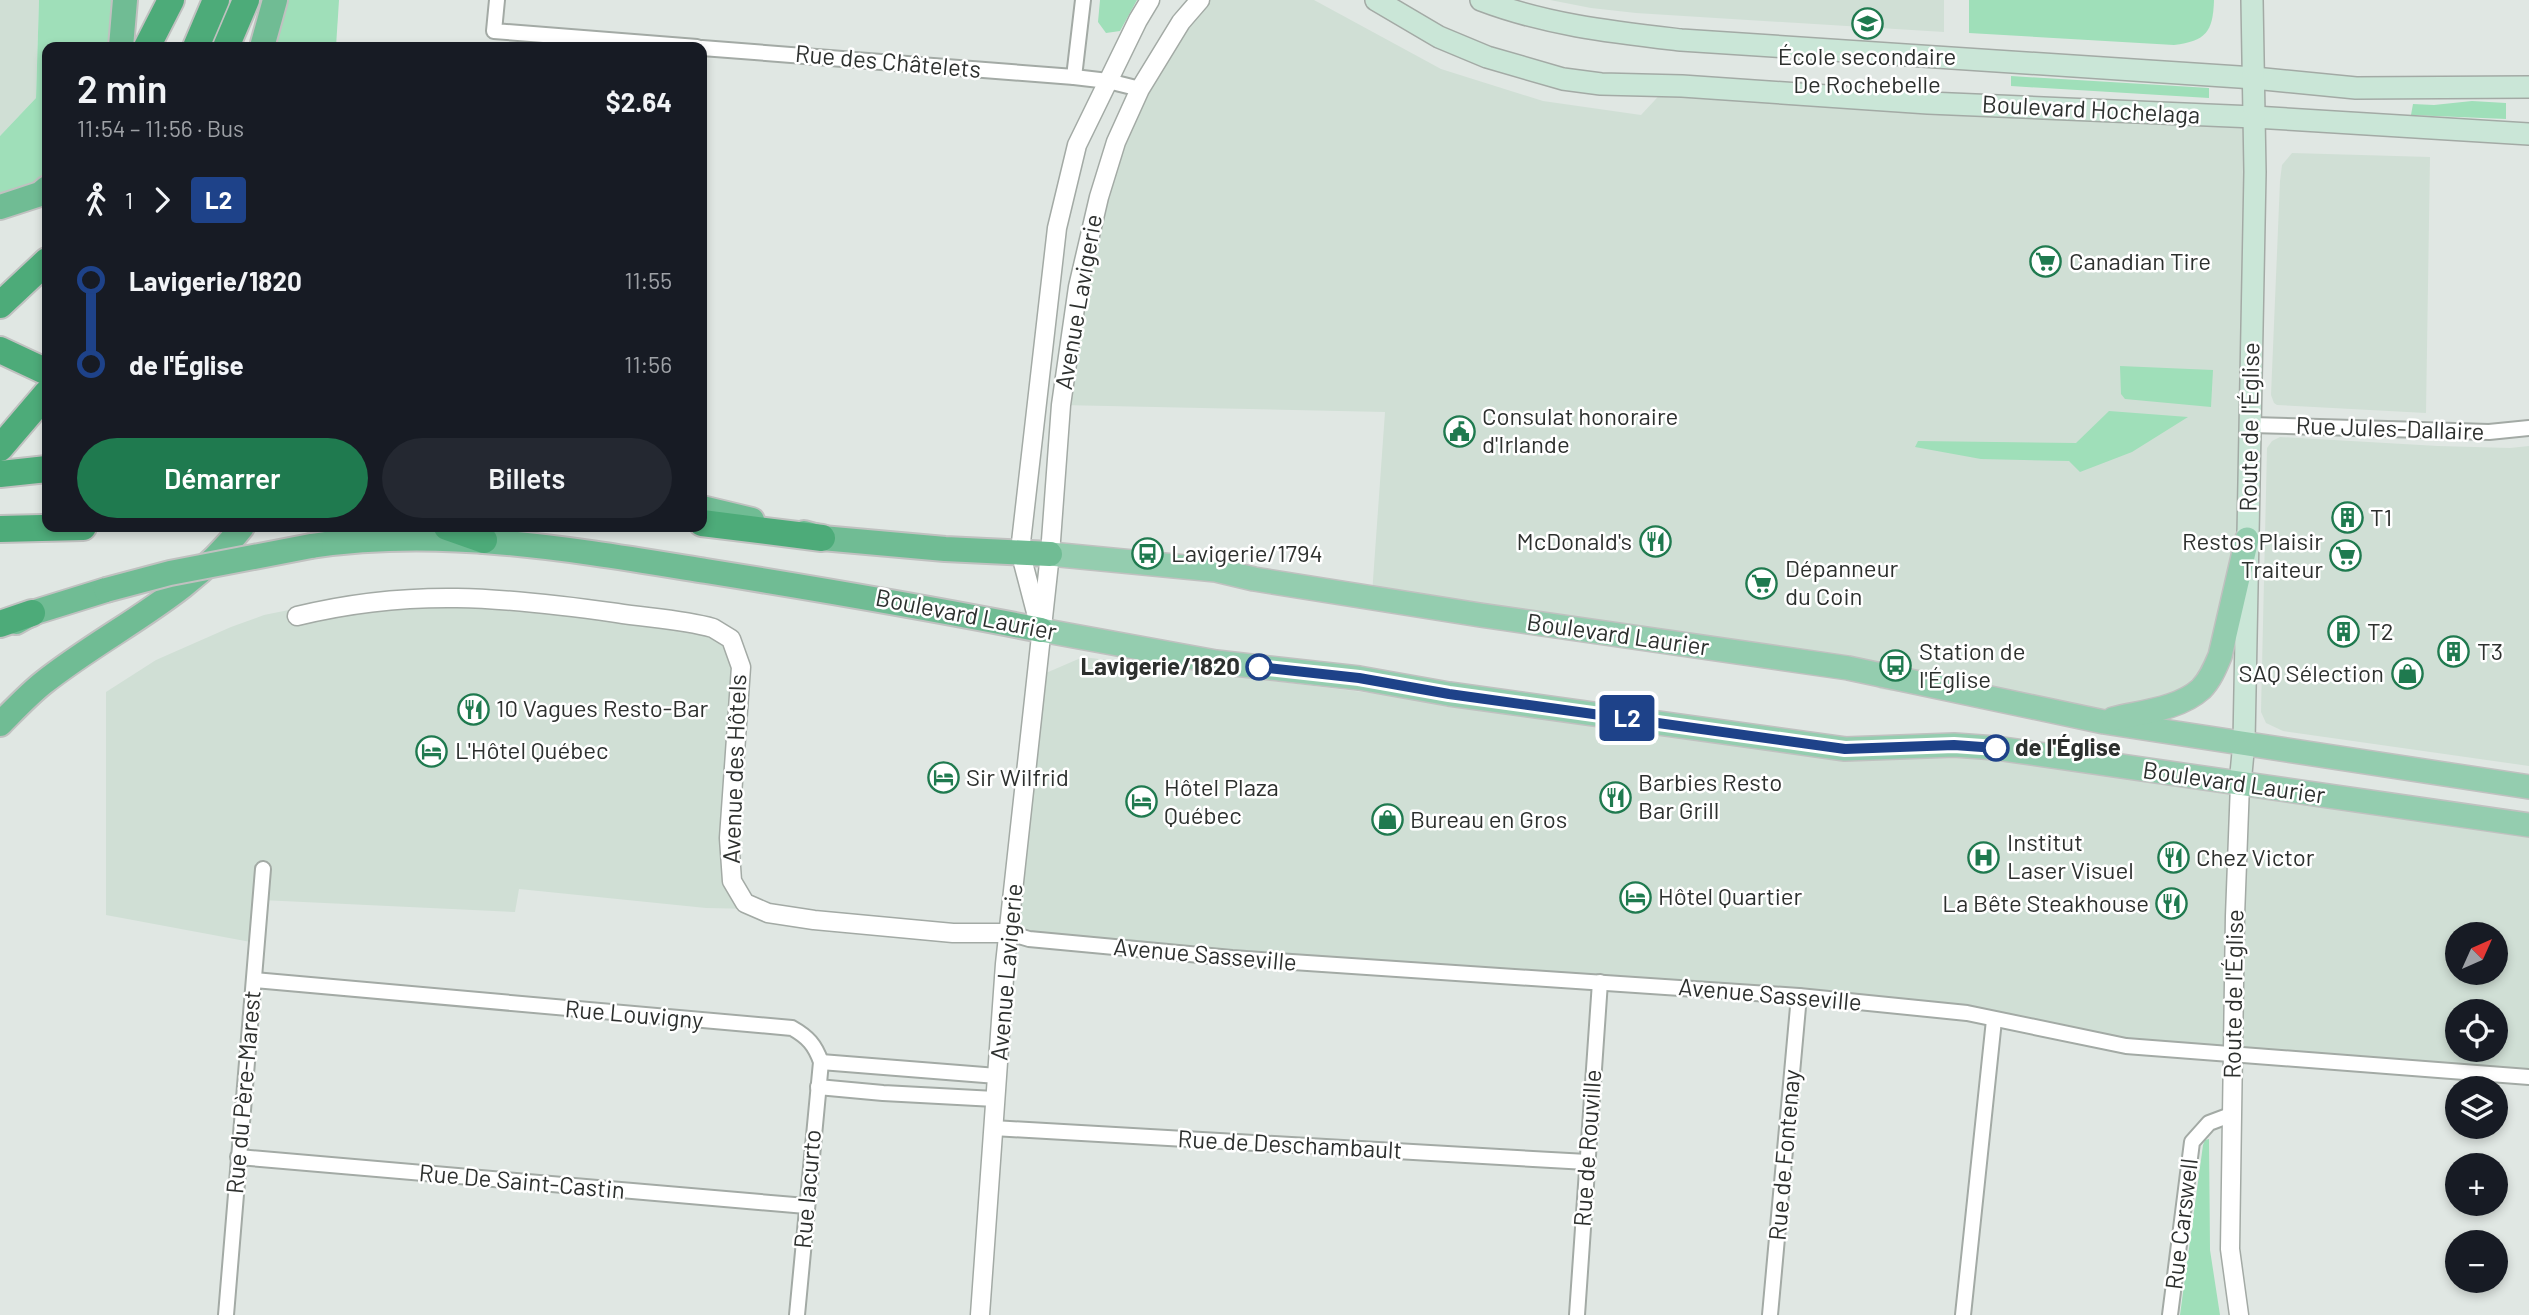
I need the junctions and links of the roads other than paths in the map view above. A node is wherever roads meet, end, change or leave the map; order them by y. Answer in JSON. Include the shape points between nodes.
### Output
{"nodes":[{"id":1,"x":125,"y":0,"type":"edge"},
{"id":2,"x":171,"y":0,"type":"edge"},
{"id":3,"x":216,"y":0,"type":"edge"},
{"id":4,"x":246,"y":0,"type":"edge"},
{"id":5,"x":275,"y":0,"type":"edge"},
{"id":6,"x":497,"y":0,"type":"edge"},
{"id":7,"x":1083,"y":0,"type":"edge"},
{"id":8,"x":1150,"y":0,"type":"edge"},
{"id":9,"x":1200,"y":0,"type":"edge"},
{"id":10,"x":1376,"y":0,"type":"edge"},
{"id":11,"x":1481,"y":0,"type":"edge"},
{"id":12,"x":2252,"y":0,"type":"edge"},
{"id":13,"x":121,"y":42,"type":"edge"},
{"id":14,"x":150,"y":42,"type":"edge"},
{"id":15,"x":198,"y":42,"type":"edge"},
{"id":16,"x":228,"y":42,"type":"edge"},
{"id":17,"x":263,"y":42,"type":"edge"},
{"id":18,"x":635,"y":42,"type":"edge"},
{"id":19,"x":707,"y":48,"type":"edge"},
{"id":20,"x":1074,"y":77,"type":"junction"},
{"id":21,"x":2254,"y":78,"type":"junction"},
{"id":22,"x":1108,"y":80,"type":"junction"},
{"id":23,"x":2529,"y":87,"type":"edge"},
{"id":24,"x":1140,"y":89,"type":"junction"},
{"id":25,"x":2254,"y":117,"type":"junction"},
{"id":26,"x":2529,"y":134,"type":"edge"},
{"id":27,"x":42,"y":192,"type":"edge"},
{"id":28,"x":42,"y":204,"type":"edge"},
{"id":29,"x":8,"y":205,"type":"edge"},
{"id":30,"x":42,"y":266,"type":"edge"},
{"id":31,"x":0,"y":305,"type":"edge"},
{"id":32,"x":0,"y":350,"type":"edge"},
{"id":33,"x":42,"y":370,"type":"edge"},
{"id":34,"x":42,"y":399,"type":"edge"},
{"id":35,"x":2251,"y":425,"type":"junction"},
{"id":36,"x":2529,"y":427,"type":"edge"},
{"id":37,"x":0,"y":448,"type":"edge"},
{"id":38,"x":42,"y":470,"type":"edge"},
{"id":39,"x":0,"y":474,"type":"edge"},
{"id":40,"x":707,"y":509,"type":"edge"},
{"id":41,"x":707,"y":524,"type":"edge"},
{"id":42,"x":42,"y":528,"type":"edge"},
{"id":43,"x":0,"y":529,"type":"edge"},
{"id":44,"x":238,"y":532,"type":"edge"},
{"id":45,"x":461,"y":532,"type":"edge"},
{"id":46,"x":822,"y":538,"type":"junction"},
{"id":47,"x":2247,"y":539,"type":"junction"},
{"id":48,"x":484,"y":540,"type":"junction"},
{"id":49,"x":1020,"y":551,"type":"junction"},
{"id":50,"x":1050,"y":554,"type":"junction"},
{"id":51,"x":32,"y":613,"type":"junction"},
{"id":52,"x":297,"y":616,"type":"dead end"},
{"id":53,"x":0,"y":624,"type":"edge"},
{"id":54,"x":0,"y":630,"type":"edge"},
{"id":55,"x":1041,"y":630,"type":"junction"},
{"id":56,"x":2104,"y":722,"type":"junction"},
{"id":57,"x":0,"y":724,"type":"edge"},
{"id":58,"x":2244,"y":742,"type":"junction"},
{"id":59,"x":2241,"y":784,"type":"junction"},
{"id":60,"x":2529,"y":787,"type":"edge"},
{"id":61,"x":2529,"y":825,"type":"edge"},
{"id":62,"x":263,"y":869,"type":"dead end"},
{"id":63,"x":1009,"y":933,"type":"junction"},
{"id":64,"x":254,"y":980,"type":"junction"},
{"id":65,"x":1600,"y":982,"type":"junction"},
{"id":66,"x":1799,"y":996,"type":"junction"},
{"id":67,"x":1994,"y":1020,"type":"junction"},
{"id":68,"x":2233,"y":1055,"type":"junction"},
{"id":69,"x":821,"y":1062,"type":"junction"},
{"id":70,"x":997,"y":1076,"type":"junction"},
{"id":71,"x":2529,"y":1077,"type":"edge"},
{"id":72,"x":818,"y":1087,"type":"junction"},
{"id":73,"x":995,"y":1099,"type":"junction"},
{"id":74,"x":2233,"y":1114,"type":"junction"},
{"id":75,"x":993,"y":1128,"type":"junction"},
{"id":76,"x":238,"y":1157,"type":"junction"},
{"id":77,"x":1587,"y":1162,"type":"junction"},
{"id":78,"x":806,"y":1206,"type":"junction"},
{"id":79,"x":226,"y":1315,"type":"edge"},
{"id":80,"x":797,"y":1315,"type":"edge"},
{"id":81,"x":980,"y":1315,"type":"edge"},
{"id":82,"x":1577,"y":1315,"type":"edge"},
{"id":83,"x":1770,"y":1315,"type":"edge"},
{"id":84,"x":1963,"y":1315,"type":"edge"},
{"id":85,"x":2170,"y":1315,"type":"edge"},
{"id":86,"x":2239,"y":1315,"type":"edge"}],
"edges":[{"from":1,"to":13,"type":"highway"},
{"from":2,"to":14,"type":"highway"},
{"from":3,"to":15,"type":"highway"},
{"from":4,"to":16,"type":"highway"},
{"from":5,"to":17,"type":"highway"},
{"from":6,"to":18,"type":"street","name":"Rue des Châtelets","via":[[494,31]]},
{"from":7,"to":20,"type":"street"},
{"from":8,"to":22,"type":"street","name":"Avenue Lavigerie"},
{"from":9,"to":24,"type":"street","name":"Avenue Lavigerie"},
{"from":10,"to":25,"type":"main road","name":"Boulevard Hochelaga","via":[[1439,37],[1487,57],[1563,79],[1928,103]]},
{"from":11,"to":21,"type":"main road","name":"Boulevard Hochelaga","via":[[1544,21],[1681,40]]},
{"from":12,"to":21,"type":"main road","name":"Route de l'Église"},
{"from":19,"to":20,"type":"street","name":"Rue des Châtelets"},
{"from":20,"to":22,"type":"street","name":"Rue des Châtelets"},
{"from":21,"to":23,"type":"main road","name":"Boulevard Hochelaga","via":[[2356,88]]},
{"from":21,"to":25,"type":"main road","name":"Route de l'Église"},
{"from":22,"to":24,"type":"street","name":"Rue des Châtelets"},
{"from":22,"to":49,"type":"street","name":"Avenue Lavigerie","via":[[1077,145],[1057,228]]},
{"from":24,"to":50,"type":"street","name":"Avenue Lavigerie","via":[[1116,142],[1099,197],[1079,287],[1061,405]]},
{"from":25,"to":26,"type":"main road","name":"Boulevard Hochelaga"},
{"from":25,"to":35,"type":"main road","name":"Route de l'Église"},
{"from":27,"to":29,"type":"highway"},
{"from":28,"to":29,"type":"highway"},
{"from":30,"to":31,"type":"highway"},
{"from":32,"to":33,"type":"highway"},
{"from":34,"to":37,"type":"highway"},
{"from":35,"to":36,"type":"street","name":"Rue Jules-Dallaire","via":[[2489,432]]},
{"from":35,"to":47,"type":"main road","name":"Route de l'Église"},
{"from":38,"to":39,"type":"highway"},
{"from":40,"to":46,"type":"highway"},
{"from":41,"to":46,"type":"highway","name":"Boulevard Laurier"},
{"from":42,"to":43,"type":"highway"},
{"from":44,"to":57,"type":"highway","via":[[173,595],[42,684]]},
{"from":45,"to":48,"type":"highway"},
{"from":46,"to":49,"type":"highway","name":"Boulevard Laurier"},
{"from":47,"to":56,"type":"main road","via":[[2220,656],[2200,690],[2178,702]]},
{"from":47,"to":58,"type":"main road","name":"Route de l'Église"},
{"from":48,"to":51,"type":"highway","name":"Boulevard Laurier","bridge":true,"via":[[351,540],[311,546],[170,573]]},
{"from":48,"to":55,"type":"highway","name":"Boulevard Laurier","via":[[864,596]]},
{"from":49,"to":50,"type":"highway","name":"Boulevard Laurier"},
{"from":49,"to":55,"type":"street","name":"Avenue Lavigerie"},
{"from":50,"to":55,"type":"street","name":"Avenue Lavigerie"},
{"from":50,"to":56,"type":"main road","name":"Boulevard Laurier","via":[[1216,570],[1480,615],[1848,668]]},
{"from":51,"to":53,"type":"highway"},
{"from":51,"to":54,"type":"highway","name":"Boulevard Laurier"},
{"from":52,"to":63,"type":"street","name":"Avenue des Hôtels","via":[[373,601],[471,597],[712,628],[731,639],[741,667],[729,838],[732,881],[745,903],[768,913],[814,920],[953,933]]},
{"from":55,"to":59,"type":"main road","name":"Boulevard Laurier","via":[[1216,662],[1359,678],[1845,749],[1996,748]]},
{"from":55,"to":63,"type":"street","name":"Avenue Lavigerie"},
{"from":56,"to":58,"type":"main road","name":"Boulevard Laurier"},
{"from":58,"to":59,"type":"main road","name":"Route de l'Église"},
{"from":58,"to":60,"type":"main road","name":"Boulevard Laurier"},
{"from":59,"to":61,"type":"main road","name":"Boulevard Laurier"},
{"from":59,"to":68,"type":"street","name":"Route de l'Église"},
{"from":62,"to":64,"type":"street","name":"Rue du Père-Marest"},
{"from":63,"to":65,"type":"street","name":"Avenue Sasseville","via":[[1029,939],[1232,958]]},
{"from":63,"to":70,"type":"street","name":"Avenue Lavigerie"},
{"from":64,"to":69,"type":"street","name":"Rue Louvigny","via":[[792,1028],[806,1036]]},
{"from":64,"to":76,"type":"street","name":"Rue du Père-Marest"},
{"from":65,"to":66,"type":"street","name":"Avenue Sasseville"},
{"from":65,"to":77,"type":"street","name":"Rue de Rouville"},
{"from":66,"to":67,"type":"street","name":"Avenue Sasseville","via":[[1967,1013]]},
{"from":66,"to":83,"type":"street","name":"Rue de Fontenay"},
{"from":67,"to":68,"type":"street","name":"Avenue Sasseville","via":[[2126,1046]]},
{"from":67,"to":84,"type":"street"},
{"from":68,"to":71,"type":"street","name":"Avenue Sasseville"},
{"from":68,"to":74,"type":"street","name":"Route de l'Église"},
{"from":69,"to":70,"type":"street"},
{"from":69,"to":72,"type":"street","name":"Rue Iacurto"},
{"from":70,"to":73,"type":"street","name":"Avenue Lavigerie"},
{"from":72,"to":73,"type":"street"},
{"from":72,"to":78,"type":"street","name":"Rue Iacurto"},
{"from":73,"to":75,"type":"street","name":"Avenue Lavigerie"},
{"from":74,"to":85,"type":"street","name":"Rue Carswell","via":[[2209,1123],[2192,1142]]},
{"from":74,"to":86,"type":"street","name":"Route de l'Église","via":[[2230,1249]]},
{"from":75,"to":77,"type":"street","name":"Rue de Deschambault"},
{"from":75,"to":81,"type":"street","name":"Avenue Lavigerie"},
{"from":76,"to":78,"type":"street","name":"Rue De Saint-Castin"},
{"from":76,"to":79,"type":"street","name":"Rue du Père-Marest"},
{"from":77,"to":82,"type":"street","name":"Rue de Rouville"},
{"from":78,"to":80,"type":"street","name":"Rue Iacurto"}]}
